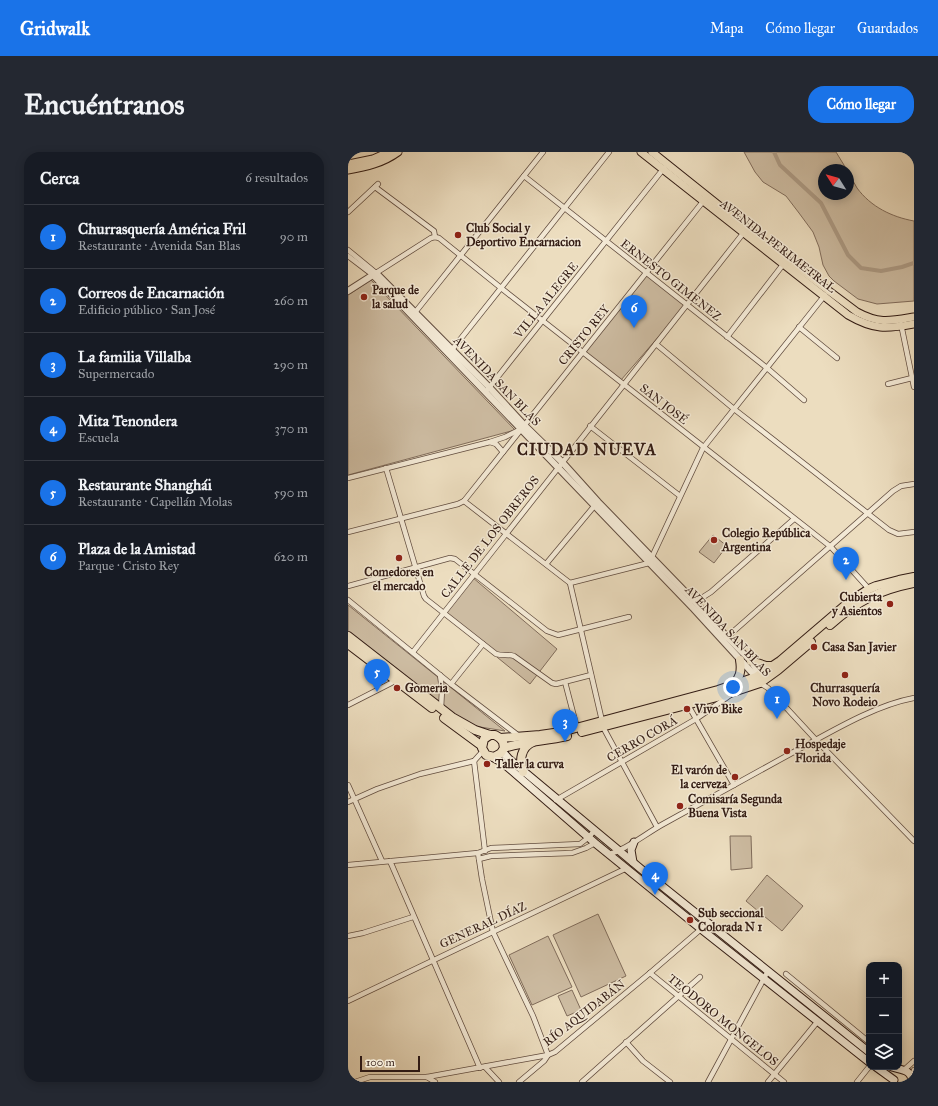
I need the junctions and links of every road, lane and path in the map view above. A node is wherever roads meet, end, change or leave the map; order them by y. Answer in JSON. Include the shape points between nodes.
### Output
{"nodes":[{"id":1,"x":389,"y":152,"type":"edge"},
{"id":2,"x":398,"y":152,"type":"edge"},
{"id":3,"x":543,"y":152,"type":"edge"},
{"id":4,"x":609,"y":152,"type":"edge"},
{"id":5,"x":641,"y":152,"type":"edge"},
{"id":6,"x":652,"y":152,"type":"edge"},
{"id":7,"x":348,"y":164,"type":"edge"},
{"id":8,"x":665,"y":167,"type":"junction"},
{"id":9,"x":348,"y":170,"type":"edge"},
{"id":10,"x":524,"y":176,"type":"junction"},
{"id":11,"x":706,"y":199,"type":"junction"},
{"id":12,"x":564,"y":208,"type":"junction"},
{"id":13,"x":348,"y":212,"type":"edge"},
{"id":14,"x":745,"y":230,"type":"junction"},
{"id":15,"x":435,"y":236,"type":"junction"},
{"id":16,"x":606,"y":241,"type":"junction"},
{"id":17,"x":348,"y":250,"type":"edge"},
{"id":18,"x":461,"y":255,"type":"junction"},
{"id":19,"x":348,"y":256,"type":"edge"},
{"id":20,"x":785,"y":261,"type":"junction"},
{"id":21,"x":646,"y":273,"type":"junction"},
{"id":22,"x":374,"y":274,"type":"junction"},
{"id":23,"x":501,"y":288,"type":"junction"},
{"id":24,"x":348,"y":291,"type":"edge"},
{"id":25,"x":826,"y":293,"type":"junction"},
{"id":26,"x":686,"y":305,"type":"junction"},
{"id":27,"x":414,"y":314,"type":"junction"},
{"id":28,"x":914,"y":317,"type":"edge"},
{"id":29,"x":542,"y":321,"type":"junction"},
{"id":30,"x":901,"y":323,"type":"junction"},
{"id":31,"x":914,"y":324,"type":"edge"},
{"id":32,"x":799,"y":327,"type":"junction"},
{"id":33,"x":727,"y":337,"type":"junction"},
{"id":34,"x":656,"y":344,"type":"junction"},
{"id":35,"x":450,"y":352,"type":"junction"},
{"id":36,"x":582,"y":352,"type":"junction"},
{"id":37,"x":838,"y":358,"type":"dead end"},
{"id":38,"x":767,"y":368,"type":"junction"},
{"id":39,"x":912,"y":378,"type":"junction"},
{"id":40,"x":623,"y":384,"type":"junction"},
{"id":41,"x":888,"y":384,"type":"dead end"},
{"id":42,"x":914,"y":387,"type":"edge"},
{"id":43,"x":487,"y":389,"type":"junction"},
{"id":44,"x":804,"y":400,"type":"dead end"},
{"id":45,"x":734,"y":409,"type":"junction"},
{"id":46,"x":590,"y":426,"type":"junction"},
{"id":47,"x":522,"y":427,"type":"junction"},
{"id":48,"x":490,"y":442,"type":"junction"},
{"id":49,"x":703,"y":448,"type":"junction"},
{"id":50,"x":503,"y":452,"type":"junction"},
{"id":51,"x":560,"y":465,"type":"junction"},
{"id":52,"x":386,"y":468,"type":"junction"},
{"id":53,"x":348,"y":478,"type":"edge"},
{"id":54,"x":914,"y":484,"type":"edge"},
{"id":55,"x":680,"y":496,"type":"junction"},
{"id":56,"x":464,"y":501,"type":"junction"},
{"id":57,"x":596,"y":504,"type":"junction"},
{"id":58,"x":867,"y":514,"type":"junction"},
{"id":59,"x":401,"y":518,"type":"junction"},
{"id":60,"x":794,"y":519,"type":"junction"},
{"id":61,"x":348,"y":532,"type":"edge"},
{"id":62,"x":914,"y":532,"type":"edge"},
{"id":63,"x":506,"y":534,"type":"junction"},
{"id":64,"x":831,"y":547,"type":"junction"},
{"id":65,"x":651,"y":560,"type":"junction"},
{"id":66,"x":546,"y":564,"type":"junction"},
{"id":67,"x":414,"y":568,"type":"junction"},
{"id":68,"x":474,"y":574,"type":"junction"},
{"id":69,"x":914,"y":577,"type":"edge"},
{"id":70,"x":570,"y":583,"type":"junction"},
{"id":71,"x":914,"y":583,"type":"edge"},
{"id":72,"x":348,"y":586,"type":"edge"},
{"id":73,"x":870,"y":592,"type":"junction"},
{"id":74,"x":348,"y":600,"type":"edge"},
{"id":75,"x":694,"y":601,"type":"junction"},
{"id":76,"x":687,"y":602,"type":"junction"},
{"id":77,"x":443,"y":612,"type":"junction"},
{"id":78,"x":629,"y":617,"type":"dead end"},
{"id":79,"x":581,"y":629,"type":"junction"},
{"id":80,"x":348,"y":636,"type":"edge"},
{"id":81,"x":725,"y":639,"type":"junction"},
{"id":82,"x":348,"y":644,"type":"edge"},
{"id":83,"x":483,"y":644,"type":"junction"},
{"id":84,"x":413,"y":652,"type":"junction"},
{"id":85,"x":740,"y":660,"type":"junction"},
{"id":86,"x":751,"y":661,"type":"junction"},
{"id":87,"x":773,"y":666,"type":"junction"},
{"id":88,"x":440,"y":675,"type":"junction"},
{"id":89,"x":592,"y":675,"type":"junction"},
{"id":90,"x":398,"y":679,"type":"junction"},
{"id":91,"x":760,"y":679,"type":"junction"},
{"id":92,"x":565,"y":682,"type":"junction"},
{"id":93,"x":451,"y":684,"type":"junction"},
{"id":94,"x":734,"y":689,"type":"junction"},
{"id":95,"x":914,"y":698,"type":"edge"},
{"id":96,"x":348,"y":705,"type":"edge"},
{"id":97,"x":688,"y":705,"type":"junction"},
{"id":98,"x":441,"y":709,"type":"junction"},
{"id":99,"x":696,"y":719,"type":"junction"},
{"id":100,"x":602,"y":724,"type":"junction"},
{"id":101,"x":577,"y":728,"type":"junction"},
{"id":102,"x":490,"y":735,"type":"junction"},
{"id":103,"x":519,"y":736,"type":"junction"},
{"id":104,"x":500,"y":738,"type":"junction"},
{"id":105,"x":816,"y":740,"type":"junction"},
{"id":106,"x":537,"y":741,"type":"junction"},
{"id":107,"x":482,"y":748,"type":"junction"},
{"id":108,"x":503,"y":749,"type":"junction"},
{"id":109,"x":492,"y":757,"type":"junction"},
{"id":110,"x":474,"y":761,"type":"junction"},
{"id":111,"x":622,"y":762,"type":"junction"},
{"id":112,"x":523,"y":772,"type":"junction"},
{"id":113,"x":348,"y":785,"type":"edge"},
{"id":114,"x":734,"y":785,"type":"junction"},
{"id":115,"x":354,"y":799,"type":"junction"},
{"id":116,"x":556,"y":800,"type":"junction"},
{"id":117,"x":348,"y":802,"type":"edge"},
{"id":118,"x":657,"y":827,"type":"junction"},
{"id":119,"x":594,"y":831,"type":"junction"},
{"id":120,"x":592,"y":840,"type":"junction"},
{"id":121,"x":914,"y":842,"type":"edge"},
{"id":122,"x":611,"y":844,"type":"junction"},
{"id":123,"x":631,"y":844,"type":"junction"},
{"id":124,"x":485,"y":851,"type":"junction"},
{"id":125,"x":620,"y":851,"type":"junction"},
{"id":126,"x":478,"y":853,"type":"junction"},
{"id":127,"x":610,"y":854,"type":"junction"},
{"id":128,"x":479,"y":859,"type":"junction"},
{"id":129,"x":390,"y":861,"type":"junction"},
{"id":130,"x":382,"y":862,"type":"junction"},
{"id":131,"x":633,"y":863,"type":"junction"},
{"id":132,"x":348,"y":865,"type":"edge"},
{"id":133,"x":627,"y":868,"type":"junction"},
{"id":134,"x":413,"y":917,"type":"junction"},
{"id":135,"x":708,"y":923,"type":"junction"},
{"id":136,"x":701,"y":928,"type":"junction"},
{"id":137,"x":493,"y":932,"type":"junction"},
{"id":138,"x":348,"y":936,"type":"edge"},
{"id":139,"x":434,"y":960,"type":"junction"},
{"id":140,"x":768,"y":971,"type":"junction"},
{"id":141,"x":650,"y":973,"type":"junction"},
{"id":142,"x":786,"y":974,"type":"dead end"},
{"id":143,"x":700,"y":977,"type":"dead end"},
{"id":144,"x":764,"y":978,"type":"junction"},
{"id":145,"x":678,"y":996,"type":"junction"},
{"id":146,"x":348,"y":1001,"type":"edge"},
{"id":147,"x":836,"y":1015,"type":"junction"},
{"id":148,"x":818,"y":1021,"type":"junction"},
{"id":149,"x":830,"y":1021,"type":"junction"},
{"id":150,"x":732,"y":1040,"type":"junction"},
{"id":151,"x":866,"y":1040,"type":"edge"},
{"id":152,"x":626,"y":1042,"type":"junction"},
{"id":153,"x":866,"y":1050,"type":"edge"},
{"id":154,"x":548,"y":1055,"type":"junction"},
{"id":155,"x":866,"y":1060,"type":"edge"},
{"id":156,"x":914,"y":1061,"type":"edge"},
{"id":157,"x":483,"y":1067,"type":"junction"},
{"id":158,"x":867,"y":1070,"type":"edge"},
{"id":159,"x":880,"y":1070,"type":"edge"},
{"id":160,"x":903,"y":1070,"type":"junction"},
{"id":161,"x":914,"y":1070,"type":"edge"},
{"id":162,"x":774,"y":1074,"type":"junction"},
{"id":163,"x":427,"y":1077,"type":"junction"},
{"id":164,"x":895,"y":1081,"type":"edge"},
{"id":165,"x":911,"y":1081,"type":"edge"},
{"id":166,"x":355,"y":1082,"type":"edge"},
{"id":167,"x":435,"y":1082,"type":"edge"},
{"id":168,"x":499,"y":1082,"type":"edge"},
{"id":169,"x":519,"y":1082,"type":"edge"},
{"id":170,"x":582,"y":1082,"type":"edge"},
{"id":171,"x":670,"y":1082,"type":"edge"},
{"id":172,"x":708,"y":1082,"type":"edge"},
{"id":173,"x":768,"y":1082,"type":"edge"},
{"id":174,"x":784,"y":1082,"type":"edge"},
{"id":175,"x":857,"y":1082,"type":"edge"}],
"edges":[{"from":1,"to":7,"type":"main road"},
{"from":2,"to":9,"type":"main road","via":[[370,166]]},
{"from":3,"to":10,"type":"street"},
{"from":4,"to":12,"type":"street"},
{"from":5,"to":8,"type":"main road","name":"AVENIDA PERIMETRAL"},
{"from":6,"to":8,"type":"main road","name":"AVENIDA PERIMETRAL"},
{"from":8,"to":11,"type":"main road","name":"AVENIDA PERIMETRAL"},
{"from":8,"to":16,"type":"street","name":"VILLA ALEGRE"},
{"from":10,"to":12,"type":"street","name":"ERNESTO GIMENEZ"},
{"from":10,"to":18,"type":"street"},
{"from":11,"to":14,"type":"main road","name":"AVENIDA PERIMETRAL"},
{"from":11,"to":21,"type":"street","name":"CRISTO REY"},
{"from":12,"to":16,"type":"street","name":"ERNESTO GIMENEZ"},
{"from":12,"to":23,"type":"street"},
{"from":13,"to":15,"type":"street","name":"SAN JOSÉ","via":[[377,185],[434,231]]},
{"from":14,"to":20,"type":"main road","name":"AVENIDA PERIMETRAL"},
{"from":14,"to":26,"type":"street","name":"CALLE DE LOS OBREROS"},
{"from":15,"to":18,"type":"street","name":"SAN JOSÉ"},
{"from":15,"to":22,"type":"street"},
{"from":16,"to":21,"type":"street","name":"ERNESTO GIMENEZ"},
{"from":16,"to":29,"type":"street","name":"VILLA ALEGRE"},
{"from":17,"to":22,"type":"street","name":"AVENIDA SAN BLAS"},
{"from":18,"to":23,"type":"street","name":"SAN JOSÉ"},
{"from":18,"to":27,"type":"street"},
{"from":19,"to":22,"type":"street","name":"AVENIDA SAN BLAS"},
{"from":20,"to":25,"type":"main road","name":"AVENIDA PERIMETRAL"},
{"from":20,"to":33,"type":"street"},
{"from":21,"to":26,"type":"street","name":"ERNESTO GIMENEZ"},
{"from":21,"to":36,"type":"street","name":"CRISTO REY"},
{"from":22,"to":24,"type":"street"},
{"from":22,"to":27,"type":"street","name":"AVENIDA SAN BLAS"},
{"from":23,"to":29,"type":"street","name":"SAN JOSÉ"},
{"from":23,"to":35,"type":"street"},
{"from":25,"to":30,"type":"main road","name":"AVENIDA PERIMETRAL","via":[[865,317]]},
{"from":25,"to":32,"type":"street"},
{"from":26,"to":33,"type":"street","name":"ERNESTO GIMENEZ"},
{"from":26,"to":34,"type":"street","name":"CALLE DE LOS OBREROS"},
{"from":27,"to":35,"type":"street","name":"AVENIDA SAN BLAS"},
{"from":28,"to":30,"type":"main road","name":"AVENIDA PERIMETRAL"},
{"from":29,"to":36,"type":"street","name":"SAN JOSÉ"},
{"from":29,"to":43,"type":"street","name":"VILLA ALEGRE"},
{"from":30,"to":31,"type":"main road","name":"AVENIDA PERIMETRAL"},
{"from":30,"to":39,"type":"street"},
{"from":32,"to":37,"type":"street"},
{"from":32,"to":38,"type":"street"},
{"from":33,"to":38,"type":"street","name":"ERNESTO GIMENEZ"},
{"from":34,"to":40,"type":"street","name":"CALLE DE LOS OBREROS"},
{"from":34,"to":45,"type":"street"},
{"from":35,"to":43,"type":"street","name":"AVENIDA SAN BLAS"},
{"from":36,"to":40,"type":"street","name":"SAN JOSÉ"},
{"from":36,"to":47,"type":"street","name":"CRISTO REY"},
{"from":38,"to":44,"type":"street","name":"ERNESTO GIMENEZ"},
{"from":38,"to":45,"type":"street"},
{"from":39,"to":41,"type":"street"},
{"from":39,"to":42,"type":"street"},
{"from":40,"to":46,"type":"street","name":"CALLE DE LOS OBREROS"},
{"from":40,"to":49,"type":"street","name":"SAN JOSÉ"},
{"from":43,"to":47,"type":"street","name":"AVENIDA SAN BLAS"},
{"from":45,"to":49,"type":"street"},
{"from":45,"to":58,"type":"street"},
{"from":46,"to":51,"type":"street","name":"CALLE DE LOS OBREROS"},
{"from":46,"to":55,"type":"street"},
{"from":47,"to":48,"type":"street"},
{"from":47,"to":50,"type":"street","name":"CRISTO REY"},
{"from":47,"to":51,"type":"street","name":"AVENIDA SAN BLAS"},
{"from":48,"to":50,"type":"street","via":[[496,444]]},
{"from":48,"to":52,"type":"street"},
{"from":49,"to":55,"type":"street"},
{"from":49,"to":60,"type":"street","name":"SAN JOSÉ"},
{"from":50,"to":56,"type":"street","name":"CRISTO REY"},
{"from":51,"to":57,"type":"street","name":"AVENIDA SAN BLAS"},
{"from":51,"to":63,"type":"street","name":"CALLE DE LOS OBREROS"},
{"from":52,"to":53,"type":"street"},
{"from":52,"to":59,"type":"street"},
{"from":54,"to":58,"type":"street","via":[[897,488]]},
{"from":55,"to":65,"type":"street"},
{"from":56,"to":59,"type":"street"},
{"from":56,"to":63,"type":"street"},
{"from":57,"to":65,"type":"street","name":"AVENIDA SAN BLAS"},
{"from":57,"to":66,"type":"street"},
{"from":58,"to":62,"type":"street","via":[[894,533]]},
{"from":58,"to":64,"type":"street"},
{"from":59,"to":61,"type":"street"},
{"from":59,"to":67,"type":"street"},
{"from":60,"to":64,"type":"street","name":"SAN JOSÉ"},
{"from":60,"to":75,"type":"street","via":[[711,592]]},
{"from":63,"to":66,"type":"street"},
{"from":63,"to":68,"type":"street","name":"CALLE DE LOS OBREROS"},
{"from":64,"to":73,"type":"street","name":"SAN JOSÉ"},
{"from":64,"to":81,"type":"street"},
{"from":65,"to":70,"type":"street"},
{"from":65,"to":75,"type":"street","name":"AVENIDA SAN BLAS"},
{"from":65,"to":76,"type":"street","name":"AVENIDA SAN BLAS"},
{"from":66,"to":70,"type":"street"},
{"from":67,"to":68,"type":"street","via":[[450,558]]},
{"from":67,"to":72,"type":"street"},
{"from":67,"to":77,"type":"street","via":[[424,596]]},
{"from":68,"to":77,"type":"street","name":"CALLE DE LOS OBREROS"},
{"from":68,"to":79,"type":"street","via":[[547,631],[558,634]]},
{"from":69,"to":73,"type":"highway","via":[[888,582]]},
{"from":70,"to":79,"type":"street"},
{"from":71,"to":73,"type":"highway"},
{"from":73,"to":87,"type":"highway","via":[[841,608]]},
{"from":73,"to":91,"type":"highway","via":[[789,661]]},
{"from":74,"to":84,"type":"street"},
{"from":75,"to":76,"type":"street"},
{"from":75,"to":81,"type":"street","name":"AVENIDA SAN BLAS"},
{"from":76,"to":81,"type":"street","name":"AVENIDA SAN BLAS"},
{"from":77,"to":83,"type":"street"},
{"from":77,"to":84,"type":"street","name":"CALLE DE LOS OBREROS"},
{"from":78,"to":79,"type":"street"},
{"from":79,"to":89,"type":"street"},
{"from":80,"to":90,"type":"highway"},
{"from":81,"to":85,"type":"street","name":"AVENIDA SAN BLAS"},
{"from":81,"to":86,"type":"street","name":"AVENIDA SAN BLAS"},
{"from":82,"to":90,"type":"highway"},
{"from":83,"to":92,"type":"street","via":[[500,656],[514,656],[552,683]]},
{"from":83,"to":93,"type":"street"},
{"from":84,"to":88,"type":"street"},
{"from":85,"to":91,"type":"street","name":"AVENIDA SAN BLAS"},
{"from":85,"to":94,"type":"highway","via":[[741,673]]},
{"from":86,"to":87,"type":"highway"},
{"from":86,"to":91,"type":"street","name":"AVENIDA SAN BLAS"},
{"from":87,"to":91,"type":"highway"},
{"from":88,"to":93,"type":"street"},
{"from":88,"to":98,"type":"street"},
{"from":89,"to":92,"type":"street"},
{"from":89,"to":100,"type":"street"},
{"from":90,"to":96,"type":"street"},
{"from":90,"to":98,"type":"highway"},
{"from":90,"to":107,"type":"highway"},
{"from":91,"to":94,"type":"highway"},
{"from":91,"to":105,"type":"street","name":"AVENIDA SAN BLAS"},
{"from":92,"to":101,"type":"street"},
{"from":93,"to":103,"type":"street"},
{"from":94,"to":97,"type":"highway"},
{"from":94,"to":99,"type":"street","name":"CERRO CORÁ"},
{"from":94,"to":100,"type":"highway"},
{"from":95,"to":105,"type":"street","via":[[861,717]]},
{"from":97,"to":99,"type":"street"},
{"from":97,"to":100,"type":"highway"},
{"from":98,"to":102,"type":"highway","via":[[464,724]]},
{"from":99,"to":111,"type":"street","name":"CERRO CORÁ"},
{"from":99,"to":114,"type":"street"},
{"from":100,"to":101,"type":"highway"},
{"from":100,"to":106,"type":"highway","via":[[553,740]]},
{"from":100,"to":111,"type":"street"},
{"from":101,"to":103,"type":"highway"},
{"from":102,"to":104,"type":"highway"},
{"from":102,"to":107,"type":"highway","via":[[484,739]]},
{"from":103,"to":104,"type":"highway"},
{"from":104,"to":108,"type":"highway"},
{"from":105,"to":114,"type":"street"},
{"from":105,"to":121,"type":"street","name":"AVENIDA SAN BLAS"},
{"from":106,"to":108,"type":"highway","via":[[521,742]]},
{"from":106,"to":112,"type":"highway","via":[[523,750]]},
{"from":107,"to":109,"type":"highway","via":[[486,755]]},
{"from":107,"to":110,"type":"street"},
{"from":108,"to":109,"type":"highway","via":[[499,755]]},
{"from":108,"to":112,"type":"main road","via":[[508,759]]},
{"from":109,"to":120,"type":"main road","via":[[503,763]]},
{"from":110,"to":115,"type":"street","via":[[420,774]]},
{"from":110,"to":124,"type":"street"},
{"from":111,"to":116,"type":"street","name":"CERRO CORÁ"},
{"from":111,"to":118,"type":"street"},
{"from":112,"to":116,"type":"main road"},
{"from":113,"to":115,"type":"street"},
{"from":114,"to":118,"type":"street"},
{"from":115,"to":117,"type":"street"},
{"from":115,"to":130,"type":"street"},
{"from":116,"to":119,"type":"main road"},
{"from":118,"to":123,"type":"street"},
{"from":119,"to":120,"type":"street"},
{"from":119,"to":122,"type":"main road"},
{"from":120,"to":124,"type":"street","via":[[573,845],[491,848]]},
{"from":120,"to":127,"type":"main road"},
{"from":120,"to":128,"type":"street","via":[[586,848],[572,853],[491,856]]},
{"from":122,"to":123,"type":"street"},
{"from":122,"to":125,"type":"main road"},
{"from":123,"to":125,"type":"street"},
{"from":123,"to":131,"type":"main road"},
{"from":124,"to":126,"type":"street"},
{"from":125,"to":127,"type":"street"},
{"from":125,"to":131,"type":"main road"},
{"from":126,"to":128,"type":"street"},
{"from":126,"to":129,"type":"street"},
{"from":127,"to":133,"type":"main road"},
{"from":128,"to":137,"type":"street"},
{"from":129,"to":130,"type":"street"},
{"from":129,"to":134,"type":"street"},
{"from":130,"to":132,"type":"street"},
{"from":131,"to":135,"type":"main road"},
{"from":133,"to":136,"type":"main road"},
{"from":133,"to":137,"type":"street","name":"GENERAL DÍAZ"},
{"from":134,"to":138,"type":"street"},
{"from":134,"to":139,"type":"street"},
{"from":135,"to":136,"type":"street","name":"RÍO AQUIDABÁN"},
{"from":135,"to":140,"type":"main road"},
{"from":136,"to":141,"type":"street","name":"RÍO AQUIDABÁN"},
{"from":136,"to":144,"type":"main road"},
{"from":137,"to":139,"type":"street","name":"GENERAL DÍAZ"},
{"from":137,"to":154,"type":"street","via":[[533,1016]]},
{"from":139,"to":146,"type":"street","name":"GENERAL DÍAZ"},
{"from":139,"to":157,"type":"street"},
{"from":140,"to":144,"type":"street"},
{"from":140,"to":149,"type":"main road"},
{"from":141,"to":145,"type":"street","name":"TEODORO MONGELOS"},
{"from":141,"to":154,"type":"street","name":"RÍO AQUIDABÁN","via":[[555,1052]]},
{"from":142,"to":147,"type":"street"},
{"from":143,"to":145,"type":"street"},
{"from":144,"to":148,"type":"main road"},
{"from":144,"to":150,"type":"street"},
{"from":145,"to":150,"type":"street","name":"TEODORO MONGELOS"},
{"from":145,"to":152,"type":"street"},
{"from":147,"to":149,"type":"street"},
{"from":147,"to":151,"type":"street"},
{"from":148,"to":155,"type":"main road"},
{"from":148,"to":162,"type":"street"},
{"from":149,"to":153,"type":"main road"},
{"from":150,"to":162,"type":"street","name":"TEODORO MONGELOS"},
{"from":150,"to":172,"type":"street"},
{"from":152,"to":170,"type":"street"},
{"from":152,"to":171,"type":"street","via":[[642,1061]]},
{"from":154,"to":157,"type":"street","name":"RÍO AQUIDABÁN"},
{"from":154,"to":169,"type":"street"},
{"from":156,"to":160,"type":"street"},
{"from":157,"to":163,"type":"street","name":"RÍO AQUIDABÁN"},
{"from":157,"to":168,"type":"street"},
{"from":158,"to":175,"type":"street"},
{"from":159,"to":164,"type":"main road"},
{"from":160,"to":164,"type":"main road","via":[[895,1075]]},
{"from":160,"to":165,"type":"main road","via":[[910,1073]]},
{"from":161,"to":165,"type":"street"},
{"from":162,"to":173,"type":"street"},
{"from":162,"to":174,"type":"street","name":"TEODORO MONGELOS"},
{"from":163,"to":166,"type":"street","name":"RÍO AQUIDABÁN","via":[[370,1077]]},
{"from":163,"to":167,"type":"street"}]}
